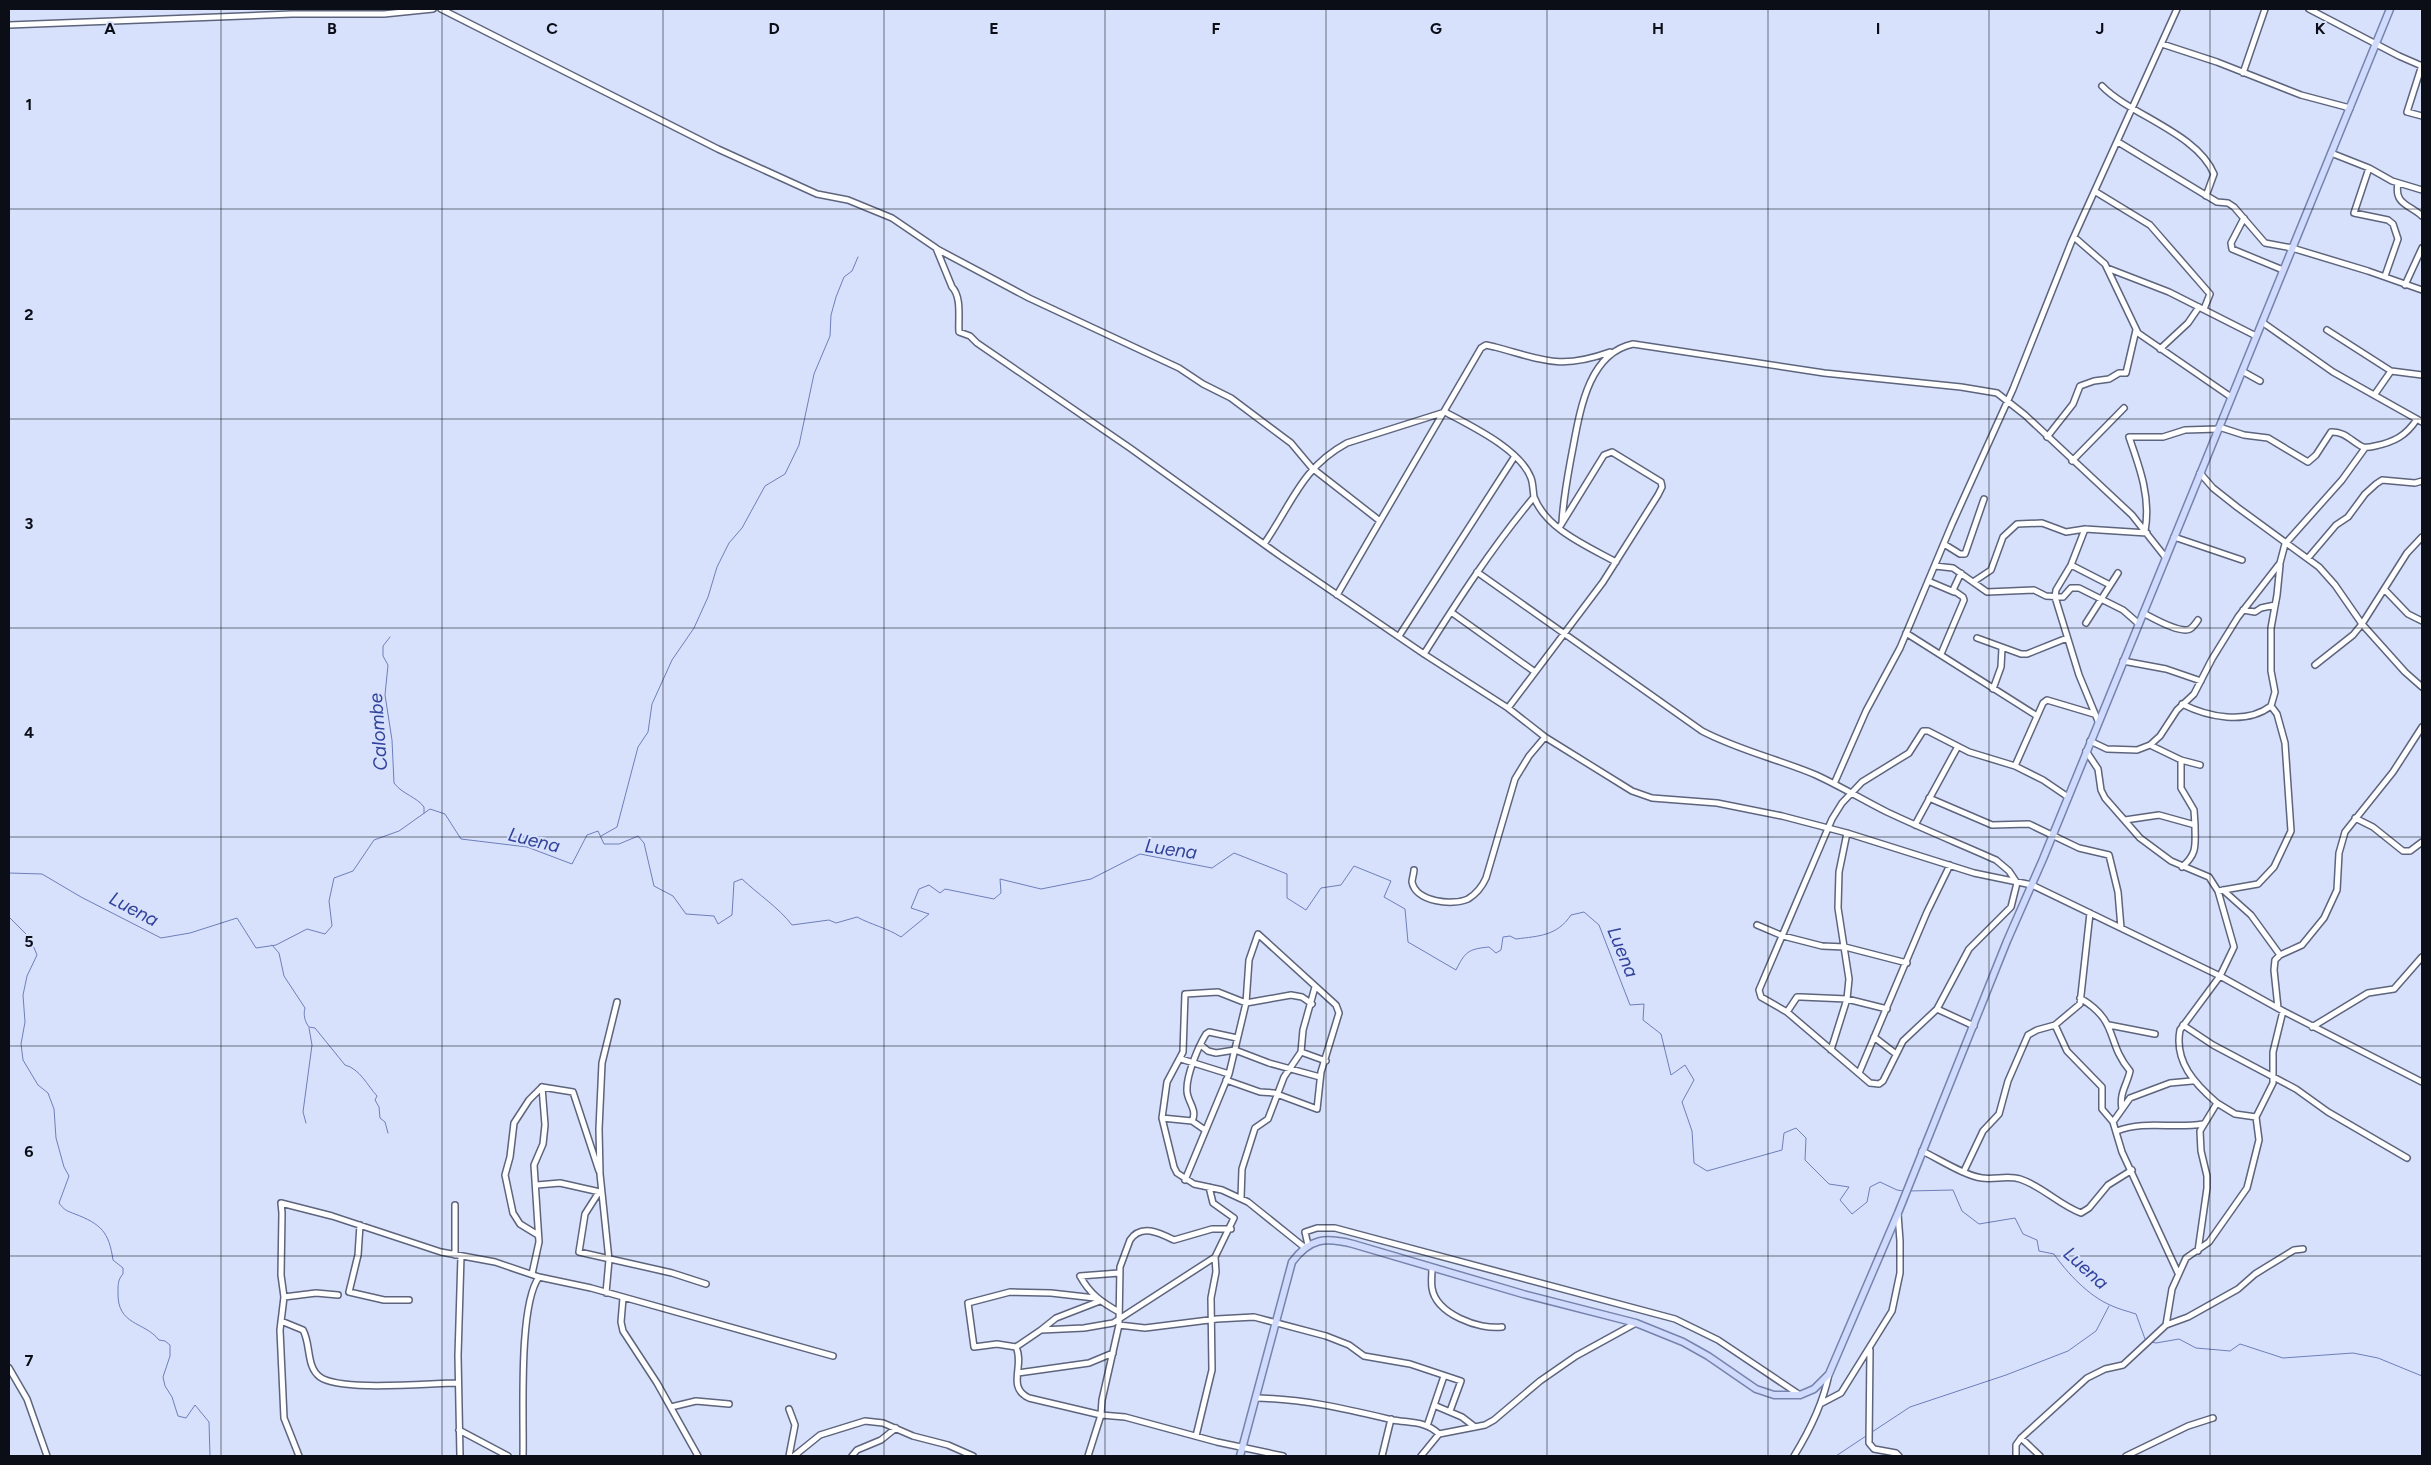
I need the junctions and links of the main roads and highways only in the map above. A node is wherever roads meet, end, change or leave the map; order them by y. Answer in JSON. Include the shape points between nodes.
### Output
{"nodes":[{"id":1,"x":2390,"y":9,"type":"edge"},
{"id":2,"x":1240,"y":1456,"type":"edge"}],
"edges":[{"from":1,"to":2,"type":"main road","via":[[1829,1374],[1814,1389],[1800,1395],[1781,1396],[1756,1389],[1684,1342],[1636,1323],[1342,1242],[1324,1241],[1306,1246],[1292,1262]]}]}
